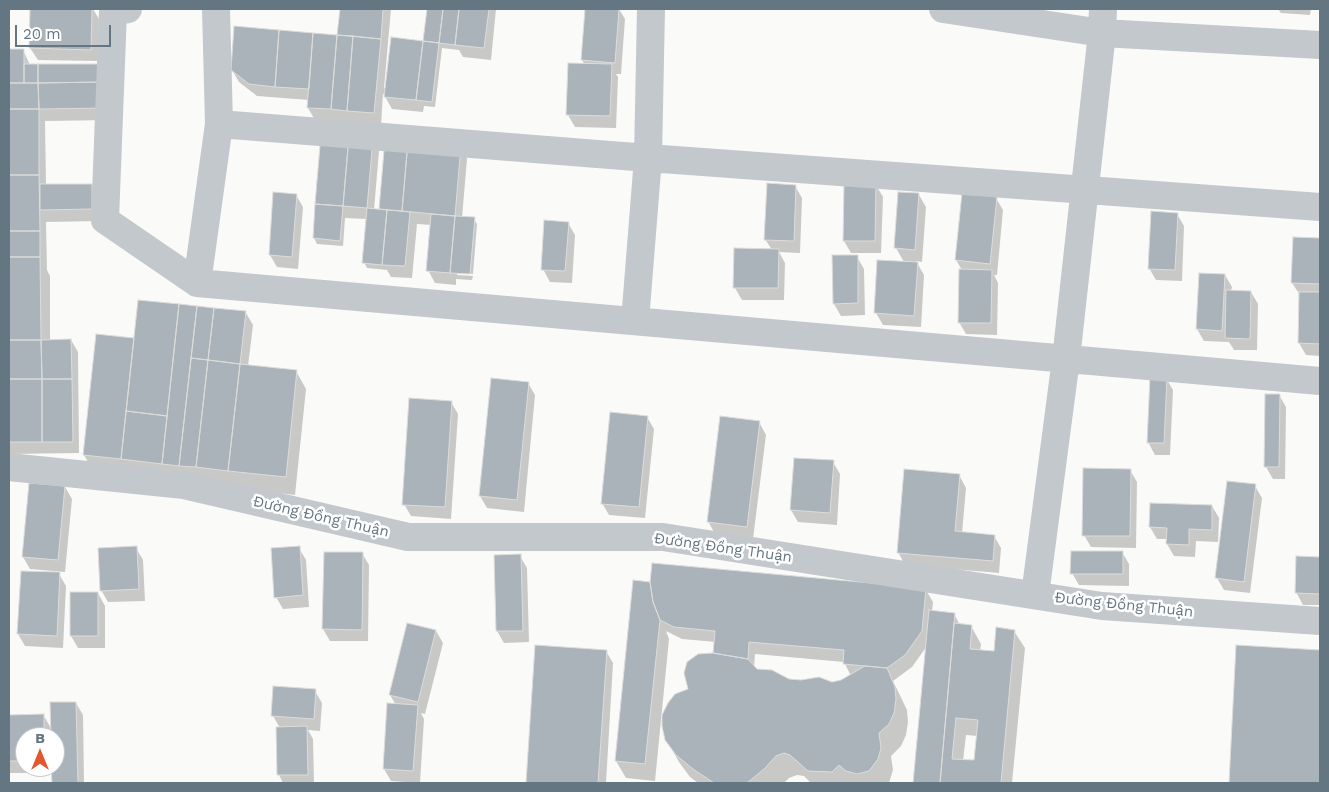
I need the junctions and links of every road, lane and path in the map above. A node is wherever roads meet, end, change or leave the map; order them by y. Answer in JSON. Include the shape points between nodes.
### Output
{"nodes":[{"id":1,"x":117,"y":9,"type":"edge"},
{"id":2,"x":216,"y":9,"type":"edge"},
{"id":3,"x":651,"y":9,"type":"edge"},
{"id":4,"x":943,"y":9,"type":"edge"},
{"id":5,"x":1103,"y":21,"type":"edge"},
{"id":6,"x":1320,"y":45,"type":"edge"},
{"id":7,"x":219,"y":124,"type":"junction"},
{"id":8,"x":648,"y":158,"type":"junction"},
{"id":9,"x":1085,"y":190,"type":"junction"},
{"id":10,"x":1320,"y":207,"type":"edge"},
{"id":11,"x":197,"y":283,"type":"junction"},
{"id":12,"x":635,"y":322,"type":"junction"},
{"id":13,"x":1066,"y":359,"type":"junction"},
{"id":14,"x":1320,"y":381,"type":"edge"},
{"id":15,"x":9,"y":467,"type":"edge"},
{"id":16,"x":1035,"y":595,"type":"junction"},
{"id":17,"x":1320,"y":621,"type":"edge"}],
"edges":[{"from":1,"to":11,"type":"street","via":[[106,220]]},
{"from":2,"to":7,"type":"street"},
{"from":3,"to":8,"type":"street"},
{"from":4,"to":5,"type":"street"},
{"from":5,"to":6,"type":"street"},
{"from":5,"to":9,"type":"street"},
{"from":7,"to":8,"type":"street"},
{"from":7,"to":11,"type":"street"},
{"from":8,"to":9,"type":"street"},
{"from":8,"to":12,"type":"street"},
{"from":9,"to":10,"type":"street"},
{"from":9,"to":13,"type":"street"},
{"from":11,"to":12,"type":"street"},
{"from":12,"to":13,"type":"street"},
{"from":13,"to":14,"type":"street"},
{"from":13,"to":16,"type":"street"},
{"from":15,"to":16,"type":"street","name":"Đường Đồng Thuận","via":[[184,485],[408,537],[663,537]]},
{"from":16,"to":17,"type":"street","name":"Đường Đồng Thuận","via":[[1102,606]]}]}
